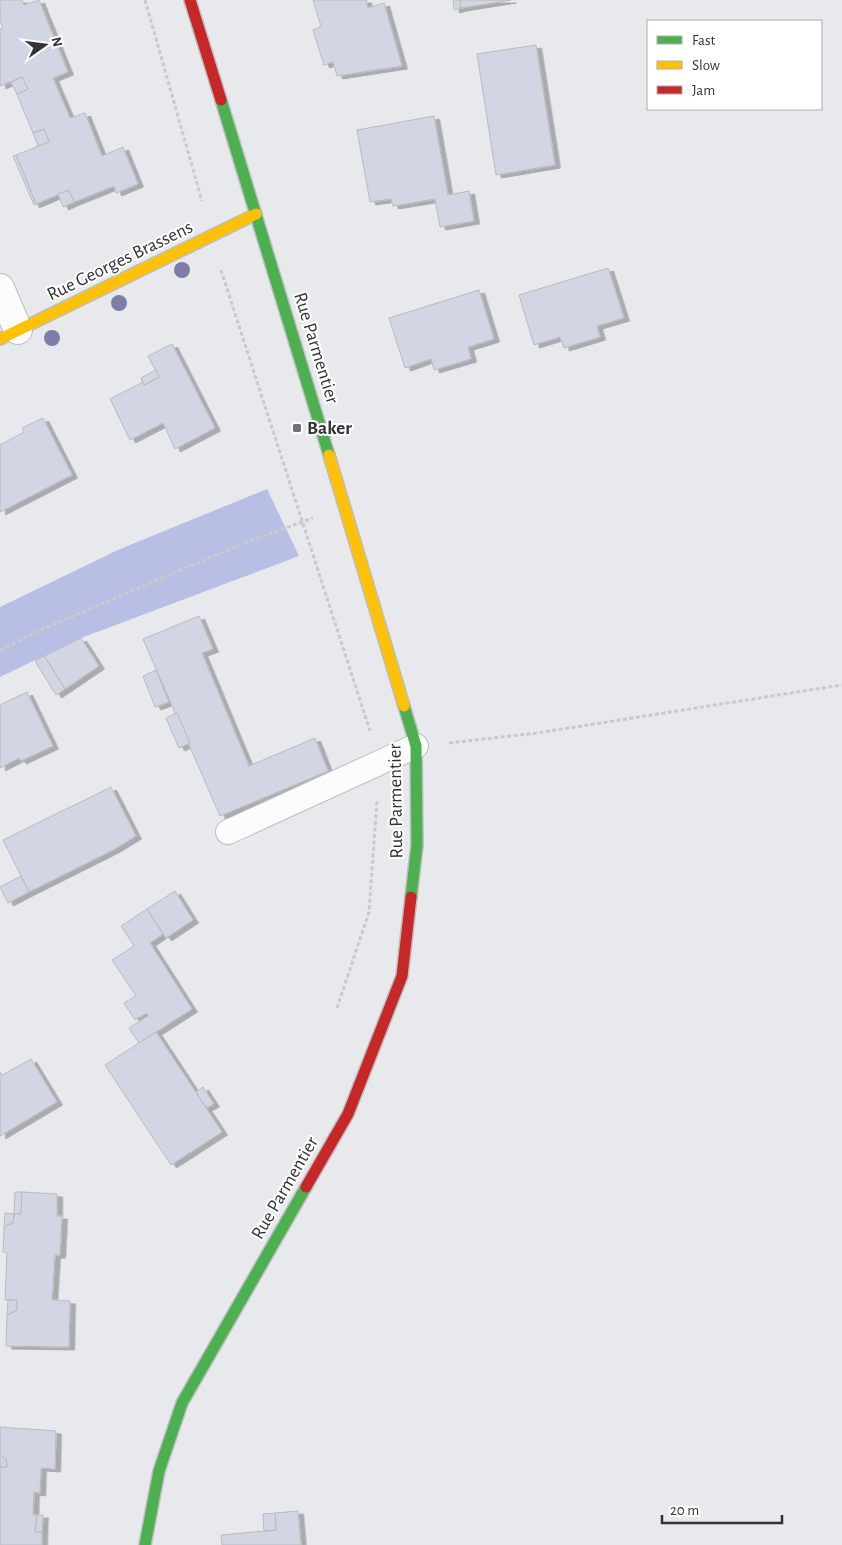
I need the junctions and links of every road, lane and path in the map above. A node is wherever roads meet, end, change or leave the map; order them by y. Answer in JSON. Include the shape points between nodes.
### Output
{"nodes":[{"id":1,"x":146,"y":0,"type":"edge"},
{"id":2,"x":190,"y":0,"type":"edge"},
{"id":3,"x":256,"y":214,"type":"junction"},
{"id":4,"x":212,"y":236,"type":"junction"},
{"id":5,"x":0,"y":288,"type":"edge"},
{"id":6,"x":9,"y":335,"type":"edge"},
{"id":7,"x":345,"y":510,"type":"junction"},
{"id":8,"x":302,"y":521,"type":"junction"},
{"id":9,"x":0,"y":650,"type":"edge"},
{"id":10,"x":842,"y":685,"type":"edge"},
{"id":11,"x":416,"y":746,"type":"junction"},
{"id":12,"x":380,"y":763,"type":"junction"},
{"id":13,"x":228,"y":832,"type":"dead end"},
{"id":14,"x":337,"y":1008,"type":"dead end"},
{"id":15,"x":145,"y":1545,"type":"edge"}],
"edges":[{"from":1,"to":4,"type":"path"},
{"from":2,"to":3,"type":"street","name":"Rue Parmentier"},
{"from":3,"to":4,"type":"street","name":"Rue Georges Brassens"},
{"from":3,"to":7,"type":"street","name":"Rue Parmentier"},
{"from":4,"to":6,"type":"street","name":"Rue Georges Brassens"},
{"from":4,"to":8,"type":"path","via":[[224,284]]},
{"from":5,"to":6,"type":"street"},
{"from":7,"to":8,"type":"path"},
{"from":7,"to":11,"type":"street","name":"Rue Parmentier"},
{"from":8,"to":9,"type":"path","via":[[208,558]]},
{"from":8,"to":12,"type":"path"},
{"from":10,"to":11,"type":"path","via":[[537,733]]},
{"from":11,"to":12,"type":"lane"},
{"from":11,"to":15,"type":"street","name":"Rue Parmentier","via":[[417,846],[402,976],[348,1114],[182,1403],[159,1471]]},
{"from":12,"to":13,"type":"lane"},
{"from":12,"to":14,"type":"path","via":[[369,912]]}]}
